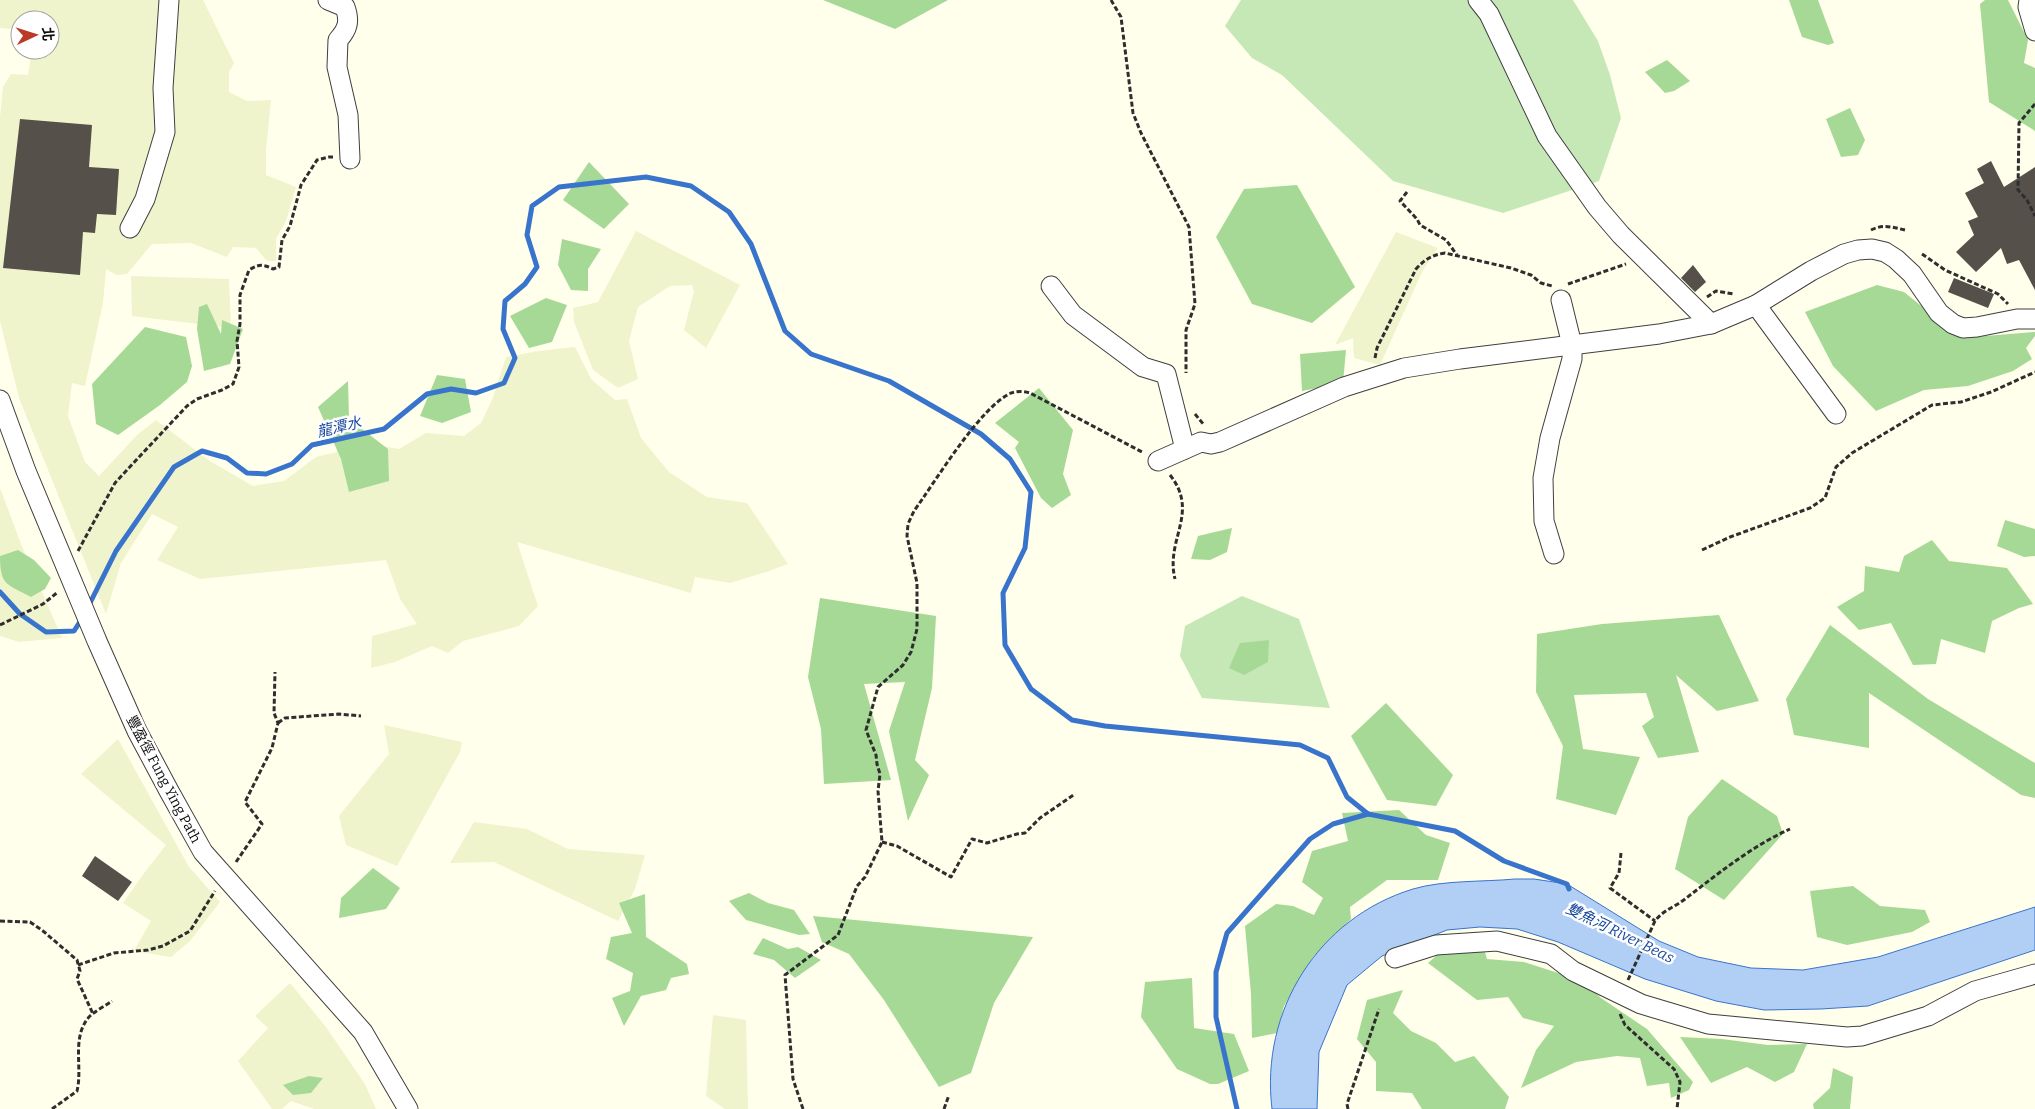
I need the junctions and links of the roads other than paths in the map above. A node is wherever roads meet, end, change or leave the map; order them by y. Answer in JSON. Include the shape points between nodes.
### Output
{"nodes":[{"id":1,"x":169,"y":0,"type":"edge"},
{"id":2,"x":328,"y":0,"type":"edge"},
{"id":3,"x":1478,"y":0,"type":"edge"},
{"id":4,"x":2028,"y":0,"type":"edge"},
{"id":5,"x":2035,"y":31,"type":"edge"},
{"id":6,"x":350,"y":159,"type":"road end"},
{"id":7,"x":130,"y":228,"type":"dead end"},
{"id":8,"x":1051,"y":286,"type":"dead end"},
{"id":9,"x":1559,"y":291,"type":"road end"},
{"id":10,"x":1756,"y":305,"type":"junction"},
{"id":11,"x":2035,"y":319,"type":"edge"},
{"id":12,"x":1711,"y":324,"type":"junction"},
{"id":13,"x":1572,"y":345,"type":"junction"},
{"id":14,"x":0,"y":400,"type":"edge"},
{"id":15,"x":1836,"y":414,"type":"dead end"},
{"id":16,"x":1193,"y":446,"type":"junction"},
{"id":17,"x":1158,"y":461,"type":"road end"},
{"id":18,"x":1554,"y":554,"type":"dead end"},
{"id":19,"x":1395,"y":958,"type":"dead end"},
{"id":20,"x":2035,"y":974,"type":"edge"},
{"id":21,"x":408,"y":1109,"type":"edge"}],
"edges":[{"from":1,"to":7,"type":"street","via":[[163,88],[165,132],[144,198]]},
{"from":2,"to":6,"type":"street","via":[[345,8],[348,16],[347,30],[338,40],[337,67],[348,115]]},
{"from":3,"to":12,"type":"street","via":[[1489,14],[1547,136],[1597,207]]},
{"from":4,"to":5,"type":"street"},
{"from":8,"to":16,"type":"street","via":[[1074,315],[1144,367],[1166,374]]},
{"from":9,"to":13,"type":"street"},
{"from":10,"to":11,"type":"street","via":[[1844,254],[1872,249],[1896,259],[1912,274],[1939,314],[1953,324],[1977,328],[2017,319]]},
{"from":10,"to":12,"type":"street"},
{"from":10,"to":15,"type":"street"},
{"from":12,"to":13,"type":"street"},
{"from":13,"to":16,"type":"street","via":[[1404,368],[1344,387],[1220,442]]},
{"from":13,"to":18,"type":"street","via":[[1572,359],[1550,438],[1543,478],[1544,521]]},
{"from":14,"to":21,"type":"street","name":"豐盈徑 Fung Ying Path","via":[[78,598],[137,731],[203,852],[363,1032]]},
{"from":16,"to":17,"type":"street"},
{"from":19,"to":20,"type":"street","via":[[1436,945],[1498,941],[1551,954],[1573,971],[1620,995],[1708,1024],[1847,1037],[1862,1036],[1928,1016],[1975,991]]}]}
